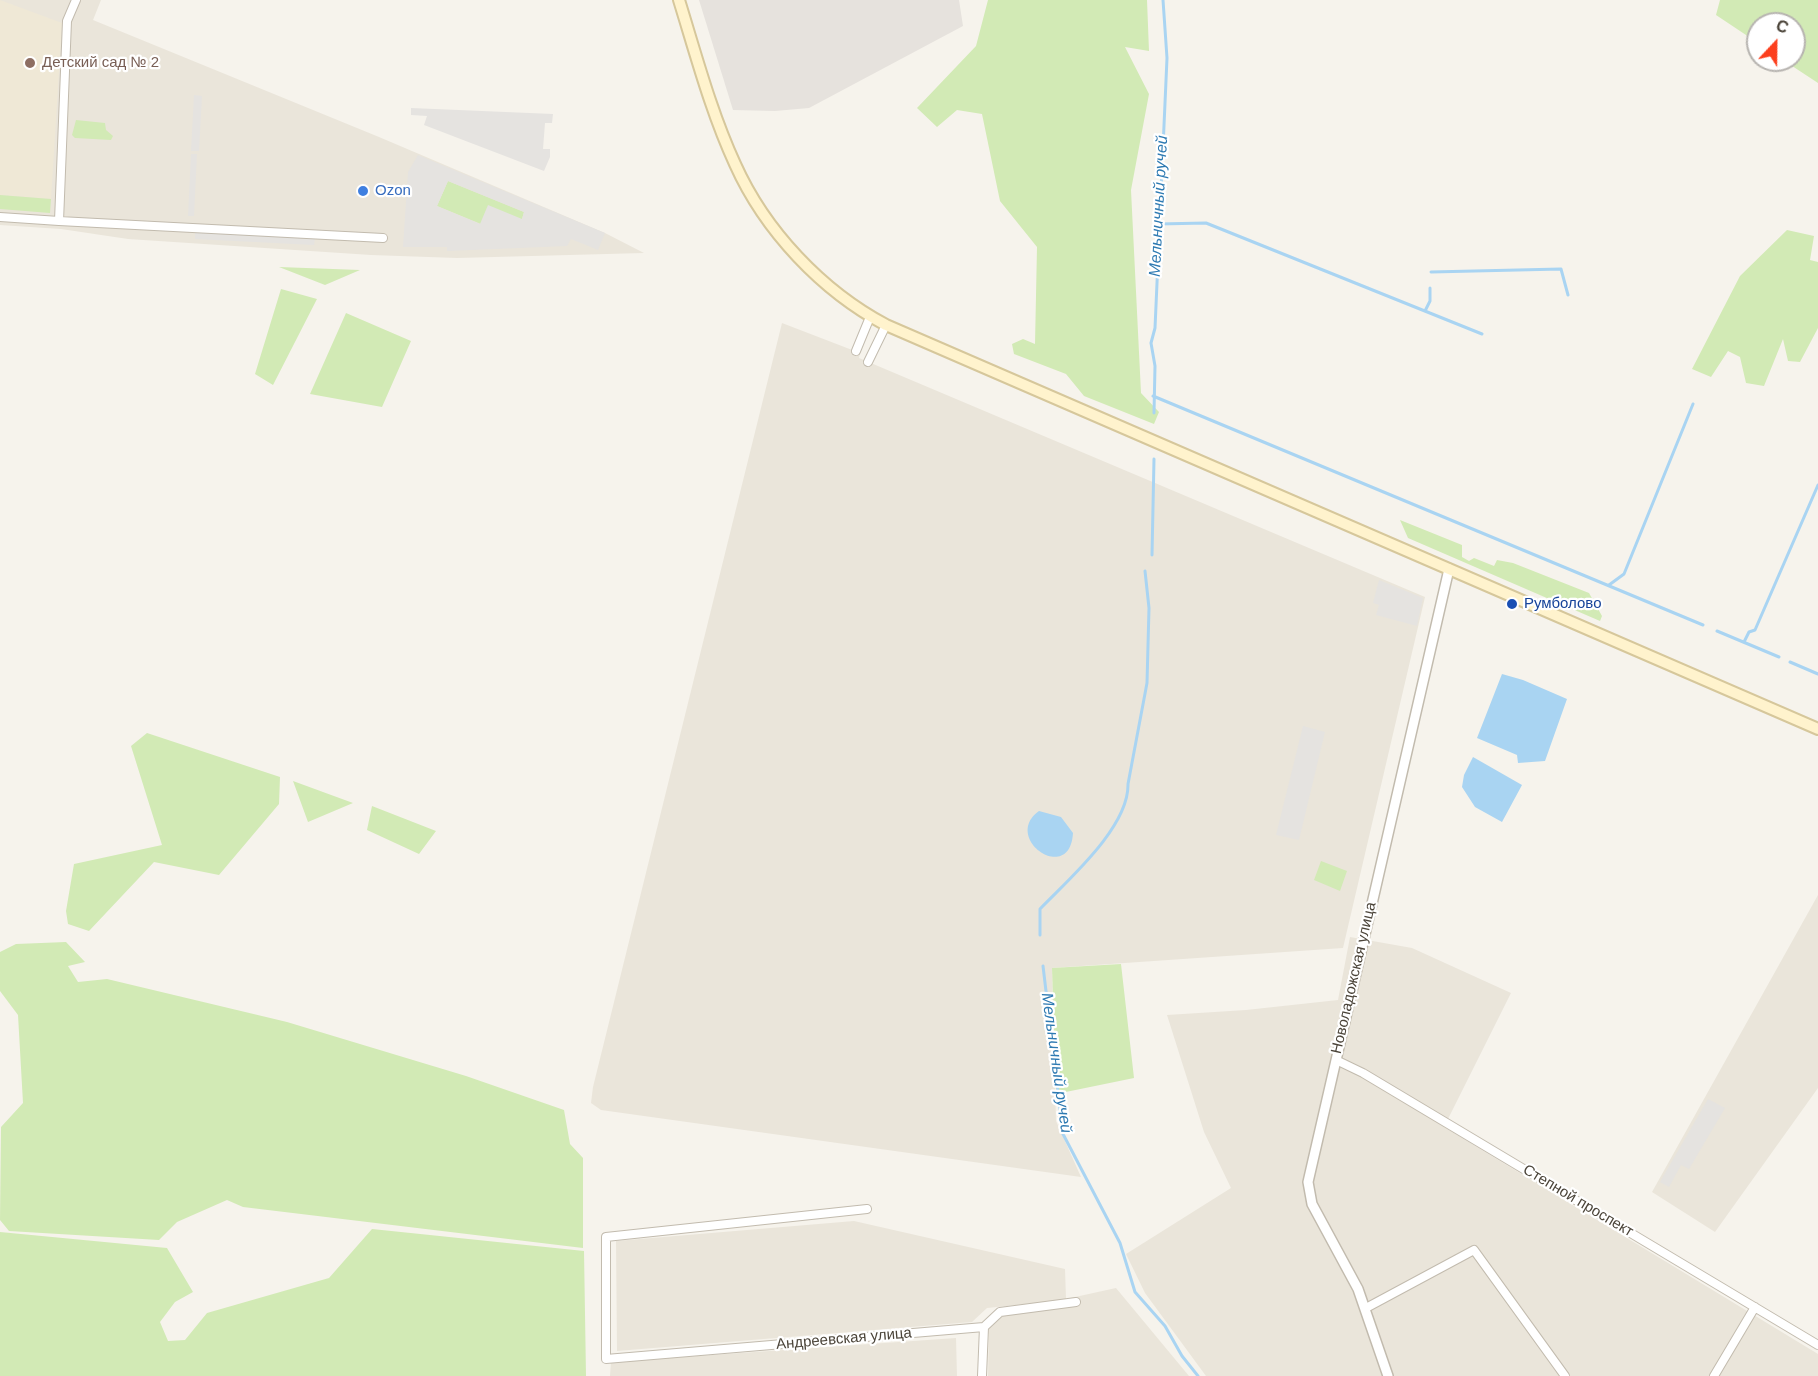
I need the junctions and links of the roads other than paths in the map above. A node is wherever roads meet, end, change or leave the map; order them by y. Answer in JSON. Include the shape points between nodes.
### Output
{"nodes":[{"id":1,"x":76,"y":0,"type":"edge"},
{"id":2,"x":679,"y":0,"type":"edge"},
{"id":3,"x":0,"y":217,"type":"edge"},
{"id":4,"x":59,"y":221,"type":"junction"},
{"id":5,"x":383,"y":238,"type":"dead end"},
{"id":6,"x":870,"y":317,"type":"junction"},
{"id":7,"x":886,"y":325,"type":"junction"},
{"id":8,"x":856,"y":351,"type":"dead end"},
{"id":9,"x":868,"y":362,"type":"dead end"},
{"id":10,"x":1449,"y":569,"type":"junction"},
{"id":11,"x":1818,"y":729,"type":"edge"},
{"id":12,"x":1336,"y":1060,"type":"junction"},
{"id":13,"x":867,"y":1209,"type":"dead end"},
{"id":14,"x":1076,"y":1302,"type":"dead end"},
{"id":15,"x":1755,"y":1307,"type":"junction"},
{"id":16,"x":1366,"y":1308,"type":"junction"},
{"id":17,"x":984,"y":1327,"type":"junction"},
{"id":18,"x":1818,"y":1345,"type":"edge"},
{"id":19,"x":982,"y":1376,"type":"edge"},
{"id":20,"x":1388,"y":1376,"type":"edge"},
{"id":21,"x":1565,"y":1376,"type":"edge"},
{"id":22,"x":1714,"y":1376,"type":"edge"}],
"edges":[{"from":1,"to":4,"type":"street","via":[[67,21]]},
{"from":2,"to":6,"type":"main road","via":[[731,155],[765,215],[818,277]]},
{"from":3,"to":4,"type":"street"},
{"from":4,"to":5,"type":"street"},
{"from":6,"to":7,"type":"main road"},
{"from":6,"to":8,"type":"street"},
{"from":7,"to":9,"type":"street"},
{"from":7,"to":10,"type":"main road"},
{"from":10,"to":11,"type":"main road"},
{"from":10,"to":12,"type":"street","name":"Новоладожская улица"},
{"from":12,"to":15,"type":"street","name":"Степной проспект"},
{"from":12,"to":16,"type":"street","name":"Новоладожская улица","via":[[1310,1170],[1309,1193]]},
{"from":13,"to":17,"type":"street","name":"Андреевская улица","via":[[606,1237],[606,1359]]},
{"from":14,"to":17,"type":"street","name":"Андреевская улица","via":[[1000,1312]]},
{"from":15,"to":18,"type":"street","name":"Степной проспект"},
{"from":15,"to":22,"type":"street"},
{"from":16,"to":20,"type":"street","name":"Новоладожская улица"},
{"from":16,"to":21,"type":"street","via":[[1473,1250]]},
{"from":17,"to":19,"type":"street"}]}
